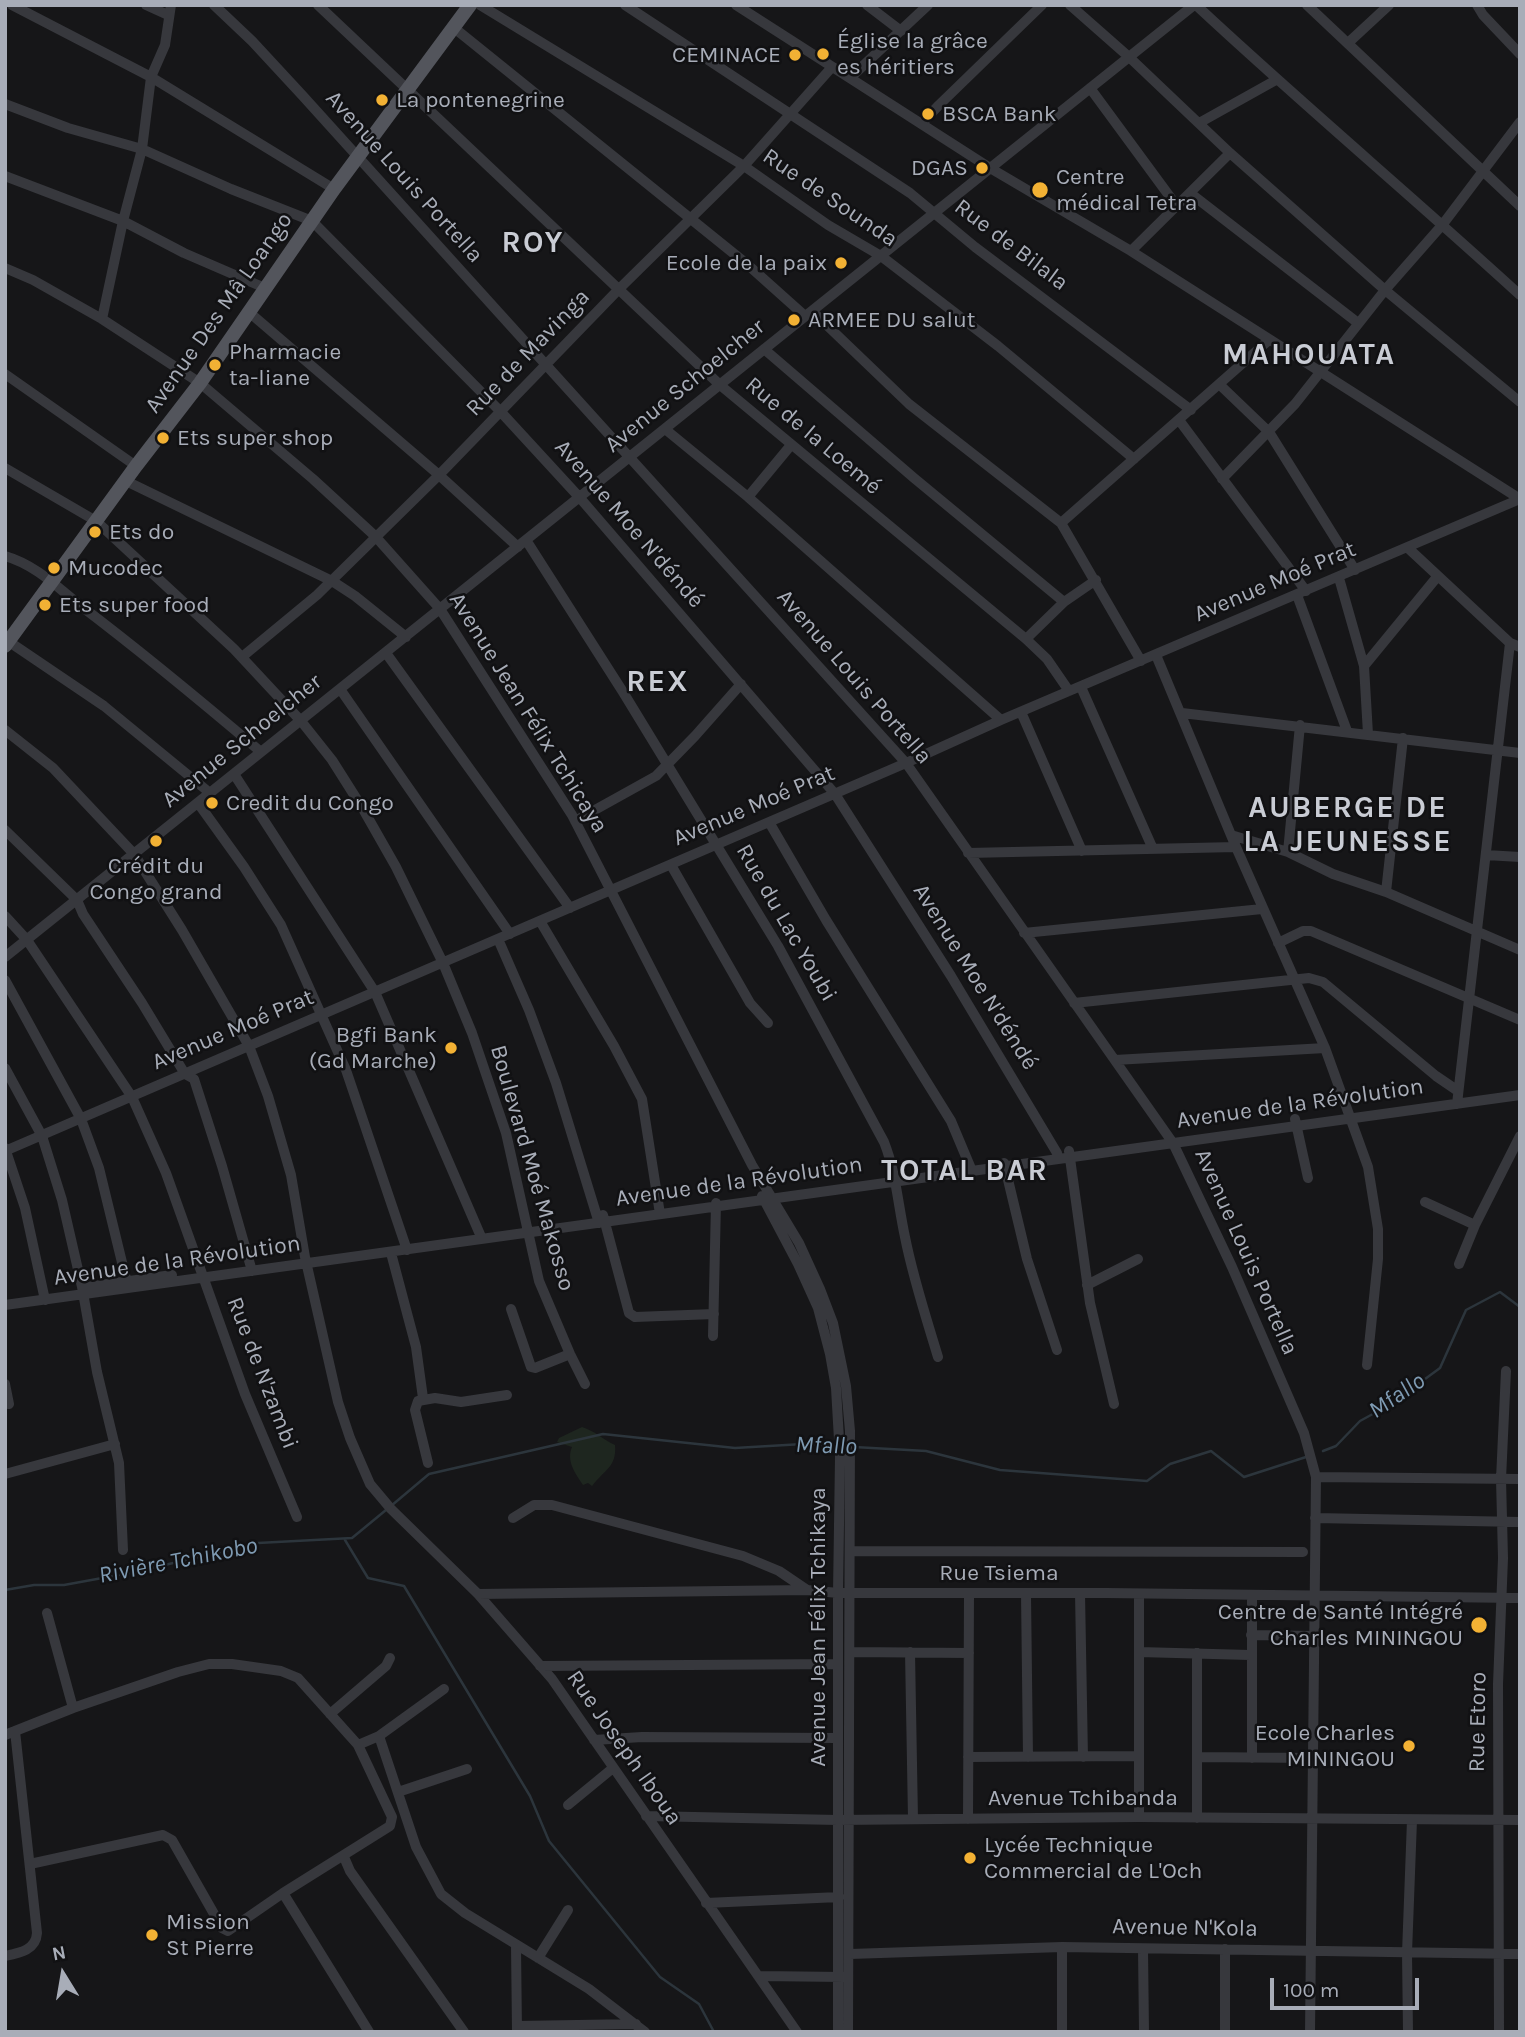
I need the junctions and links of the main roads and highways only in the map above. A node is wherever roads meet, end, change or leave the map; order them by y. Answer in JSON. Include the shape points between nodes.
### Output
{"nodes":[{"id":1,"x":470,"y":5,"type":"edge"},
{"id":2,"x":6,"y":642,"type":"edge"}],
"edges":[{"from":1,"to":2,"type":"main road","name":"Avenue Des Mâ Loango","via":[[334,189],[200,383]]}]}
